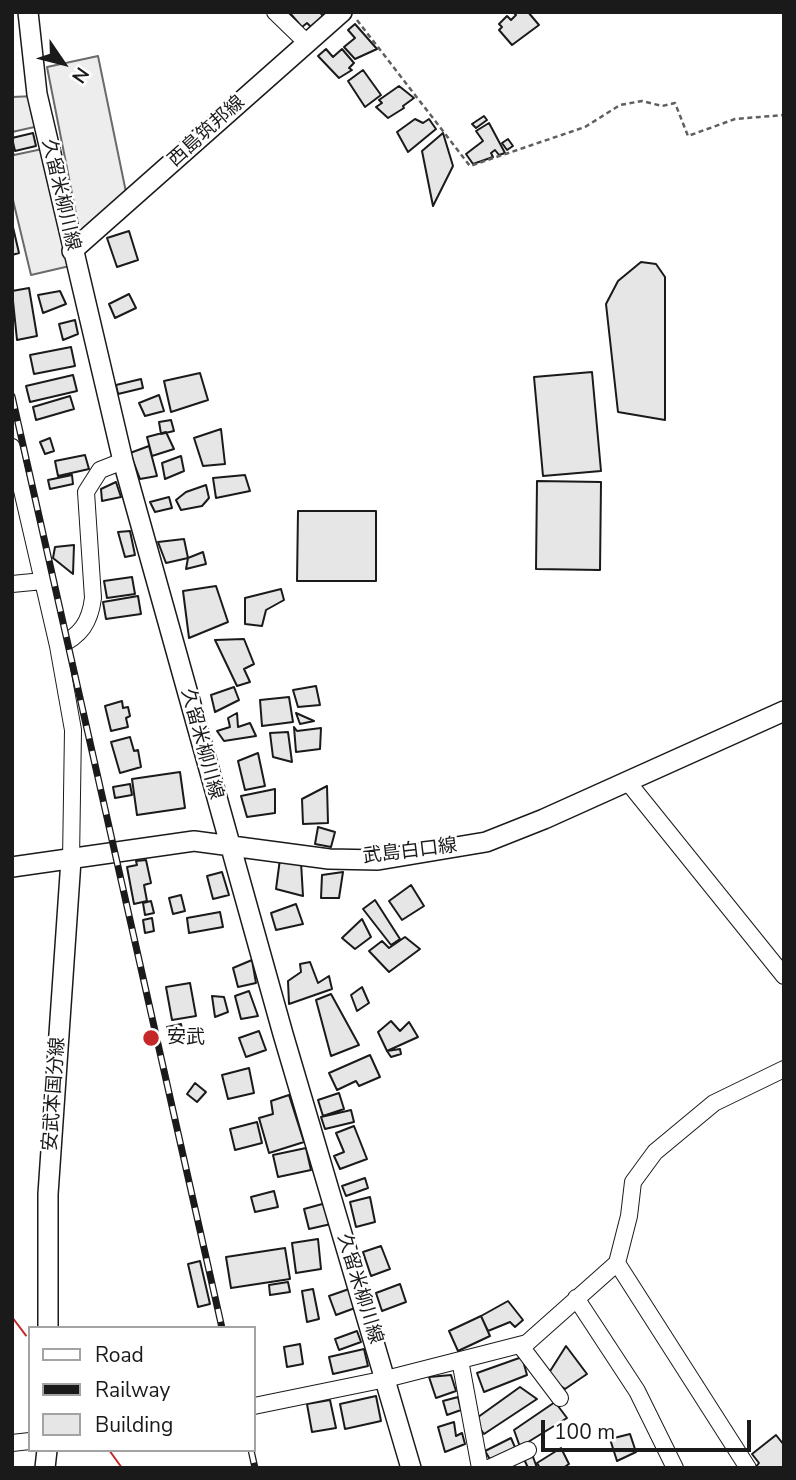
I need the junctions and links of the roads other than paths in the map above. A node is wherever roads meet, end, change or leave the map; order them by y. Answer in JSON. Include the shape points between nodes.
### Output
{"nodes":[{"id":1,"x":28,"y":12,"type":"edge"},
{"id":2,"x":275,"y":12,"type":"edge"},
{"id":3,"x":342,"y":12,"type":"edge"},
{"id":4,"x":307,"y":43,"type":"junction"},
{"id":5,"x":72,"y":251,"type":"junction"},
{"id":6,"x":12,"y":447,"type":"edge"},
{"id":7,"x":123,"y":461,"type":"junction"},
{"id":8,"x":43,"y":581,"type":"junction"},
{"id":9,"x":12,"y":584,"type":"edge"},
{"id":10,"x":58,"y":646,"type":"junction"},
{"id":11,"x":784,"y":711,"type":"edge"},
{"id":12,"x":627,"y":780,"type":"junction"},
{"id":13,"x":229,"y":844,"type":"junction"},
{"id":14,"x":71,"y":860,"type":"junction"},
{"id":15,"x":12,"y":867,"type":"edge"},
{"id":16,"x":784,"y":976,"type":"edge"},
{"id":17,"x":784,"y":1069,"type":"edge"},
{"id":18,"x":617,"y":1263,"type":"junction"},
{"id":19,"x":576,"y":1298,"type":"junction"},
{"id":20,"x":48,"y":1326,"type":"edge"},
{"id":21,"x":520,"y":1345,"type":"junction"},
{"id":22,"x":460,"y":1360,"type":"junction"},
{"id":23,"x":386,"y":1379,"type":"junction"},
{"id":24,"x":560,"y":1398,"type":"dead end"},
{"id":25,"x":256,"y":1406,"type":"edge"},
{"id":26,"x":528,"y":1450,"type":"dead end"},
{"id":27,"x":411,"y":1468,"type":"edge"},
{"id":28,"x":480,"y":1468,"type":"edge"},
{"id":29,"x":489,"y":1468,"type":"edge"},
{"id":30,"x":676,"y":1468,"type":"edge"},
{"id":31,"x":748,"y":1468,"type":"edge"}],
"edges":[{"from":1,"to":5,"type":"main road","name":"久留米柳川線","via":[[37,94]]},
{"from":2,"to":4,"type":"street"},
{"from":3,"to":4,"type":"main road","name":"西島筑邦線"},
{"from":4,"to":5,"type":"main road","name":"西島筑邦線"},
{"from":5,"to":7,"type":"main road","name":"久留米柳川線"},
{"from":6,"to":8,"type":"street"},
{"from":7,"to":10,"type":"street","via":[[100,470],[86,492],[91,614],[83,629]]},
{"from":7,"to":13,"type":"main road","name":"久留米柳川線"},
{"from":8,"to":9,"type":"street"},
{"from":8,"to":10,"type":"street"},
{"from":10,"to":14,"type":"street","via":[[73,730]]},
{"from":11,"to":12,"type":"main road","name":"武島白口線"},
{"from":12,"to":13,"type":"main road","name":"武島白口線","via":[[486,842],[416,855],[329,859]]},
{"from":12,"to":16,"type":"street"},
{"from":13,"to":14,"type":"main road","name":"武島白口線","via":[[194,841]]},
{"from":13,"to":23,"type":"main road","name":"久留米柳川線"},
{"from":14,"to":15,"type":"main road","name":"武島白口線"},
{"from":14,"to":20,"type":"main road","name":"安武本国分線","via":[[48,1194]]},
{"from":17,"to":18,"type":"street","via":[[714,1103],[655,1153],[633,1182]]},
{"from":18,"to":19,"type":"street"},
{"from":18,"to":31,"type":"street"},
{"from":19,"to":21,"type":"street"},
{"from":19,"to":30,"type":"street","via":[[636,1391]]},
{"from":21,"to":22,"type":"street"},
{"from":21,"to":24,"type":"street"},
{"from":22,"to":23,"type":"street"},
{"from":22,"to":28,"type":"street"},
{"from":23,"to":25,"type":"street"},
{"from":23,"to":27,"type":"main road","name":"久留米柳川線"},
{"from":26,"to":29,"type":"street"}]}
